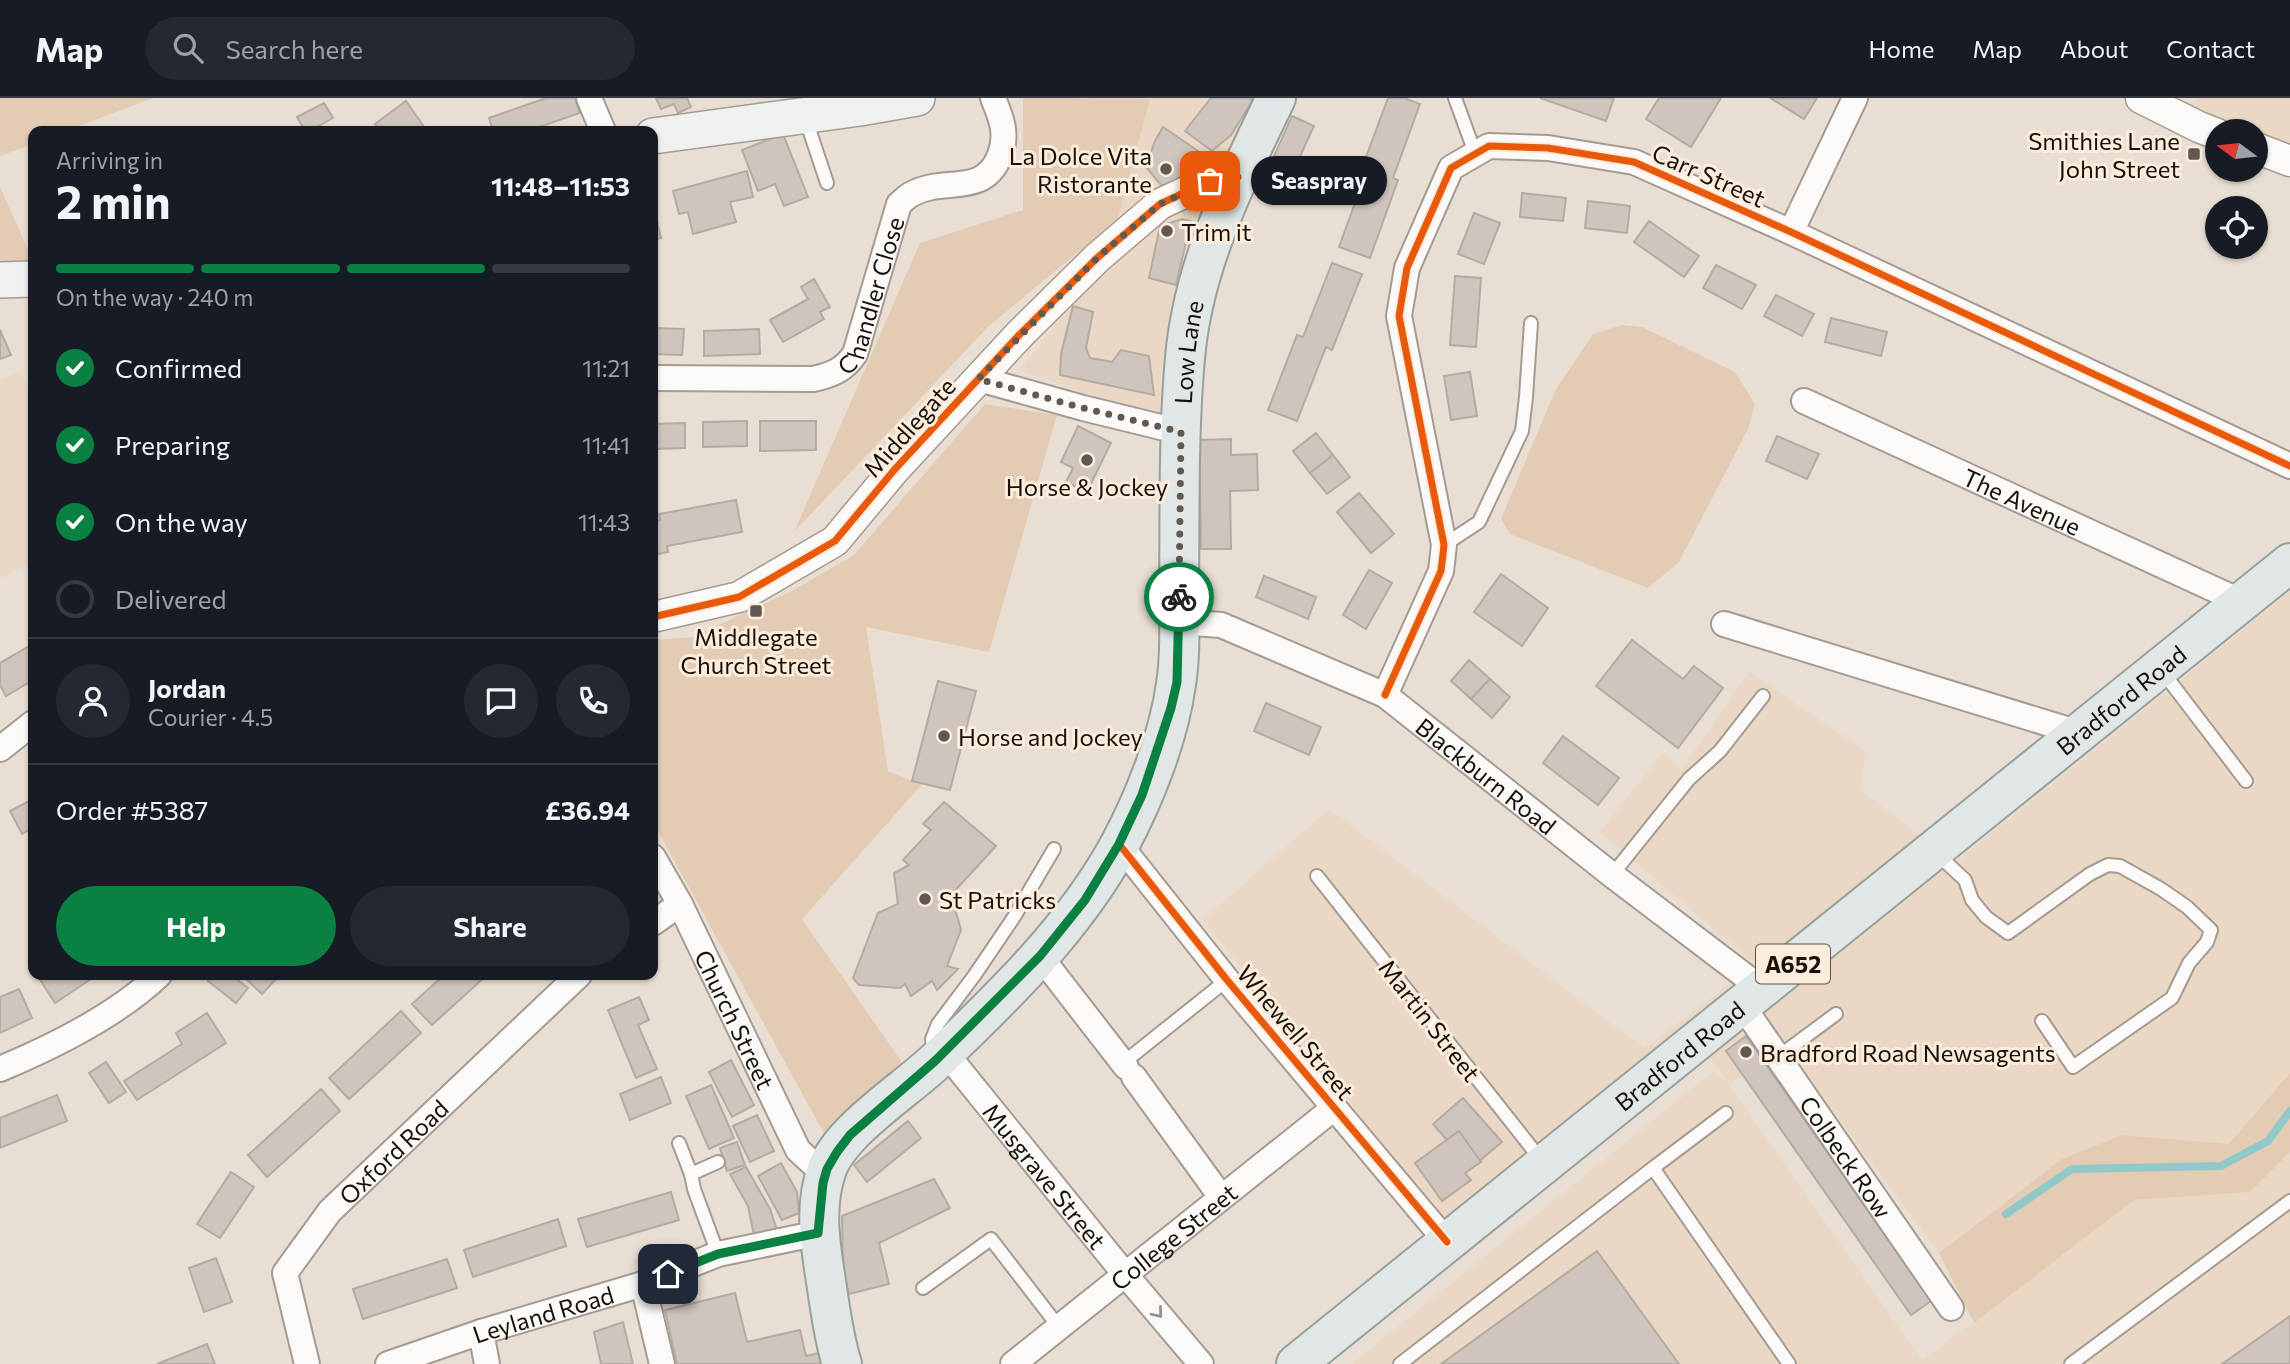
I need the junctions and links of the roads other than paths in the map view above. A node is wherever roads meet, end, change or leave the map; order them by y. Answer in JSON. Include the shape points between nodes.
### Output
{"nodes":[{"id":1,"x":589,"y":98,"type":"edge"},
{"id":2,"x":917,"y":98,"type":"edge"},
{"id":3,"x":993,"y":98,"type":"edge"},
{"id":4,"x":1276,"y":98,"type":"edge"},
{"id":5,"x":1455,"y":98,"type":"edge"},
{"id":6,"x":1855,"y":98,"type":"edge"},
{"id":7,"x":2141,"y":98,"type":"edge"},
{"id":8,"x":804,"y":116,"type":"junction"},
{"id":9,"x":601,"y":126,"type":"edge"},
{"id":10,"x":2205,"y":129,"type":"edge"},
{"id":11,"x":658,"y":135,"type":"edge"},
{"id":12,"x":1475,"y":153,"type":"junction"},
{"id":13,"x":2268,"y":153,"type":"edge"},
{"id":14,"x":2290,"y":161,"type":"edge"},
{"id":15,"x":1238,"y":177,"type":"junction"},
{"id":16,"x":827,"y":183,"type":"dead end"},
{"id":17,"x":1791,"y":232,"type":"junction"},
{"id":18,"x":28,"y":279,"type":"edge"},
{"id":19,"x":0,"y":280,"type":"edge"},
{"id":20,"x":1531,"y":323,"type":"dead end"},
{"id":21,"x":658,"y":378,"type":"edge"},
{"id":22,"x":978,"y":379,"type":"junction"},
{"id":23,"x":1804,"y":401,"type":"dead end"},
{"id":24,"x":1181,"y":432,"type":"junction"},
{"id":25,"x":2290,"y":466,"type":"edge"},
{"id":26,"x":1444,"y":545,"type":"junction"},
{"id":27,"x":2290,"y":563,"type":"edge"},
{"id":28,"x":2242,"y":602,"type":"junction"},
{"id":29,"x":658,"y":616,"type":"edge"},
{"id":30,"x":1179,"y":622,"type":"junction"},
{"id":31,"x":1724,"y":624,"type":"dead end"},
{"id":32,"x":2160,"y":668,"type":"junction"},
{"id":33,"x":1385,"y":695,"type":"junction"},
{"id":34,"x":1763,"y":696,"type":"dead end"},
{"id":35,"x":28,"y":727,"type":"edge"},
{"id":36,"x":2079,"y":733,"type":"junction"},
{"id":37,"x":0,"y":749,"type":"edge"},
{"id":38,"x":2246,"y":781,"type":"dead end"},
{"id":39,"x":1119,"y":844,"type":"junction"},
{"id":40,"x":1054,"y":849,"type":"dead end"},
{"id":41,"x":1934,"y":851,"type":"junction"},
{"id":42,"x":658,"y":866,"type":"edge"},
{"id":43,"x":1612,"y":875,"type":"junction"},
{"id":44,"x":1317,"y":876,"type":"dead end"},
{"id":45,"x":680,"y":904,"type":"junction"},
{"id":46,"x":658,"y":919,"type":"edge"},
{"id":47,"x":1040,"y":956,"type":"junction"},
{"id":48,"x":154,"y":980,"type":"edge"},
{"id":49,"x":574,"y":980,"type":"edge"},
{"id":50,"x":1227,"y":980,"type":"junction"},
{"id":51,"x":1752,"y":997,"type":"junction"},
{"id":52,"x":1836,"y":1014,"type":"dead end"},
{"id":53,"x":2042,"y":1021,"type":"dead end"},
{"id":54,"x":940,"y":1057,"type":"junction"},
{"id":55,"x":1778,"y":1057,"type":"junction"},
{"id":56,"x":0,"y":1069,"type":"edge"},
{"id":57,"x":1128,"y":1069,"type":"junction"},
{"id":58,"x":1334,"y":1108,"type":"junction"},
{"id":59,"x":1726,"y":1113,"type":"dead end"},
{"id":60,"x":679,"y":1143,"type":"dead end"},
{"id":61,"x":718,"y":1162,"type":"dead end"},
{"id":62,"x":1544,"y":1164,"type":"junction"},
{"id":63,"x":1653,"y":1168,"type":"junction"},
{"id":64,"x":827,"y":1169,"type":"junction"},
{"id":65,"x":691,"y":1174,"type":"junction"},
{"id":66,"x":1222,"y":1196,"type":"junction"},
{"id":67,"x":2290,"y":1201,"type":"edge"},
{"id":68,"x":818,"y":1233,"type":"junction"},
{"id":69,"x":1447,"y":1242,"type":"junction"},
{"id":70,"x":718,"y":1254,"type":"junction"},
{"id":71,"x":1124,"y":1273,"type":"junction"},
{"id":72,"x":643,"y":1284,"type":"junction"},
{"id":73,"x":923,"y":1288,"type":"dead end"},
{"id":74,"x":1951,"y":1308,"type":"dead end"},
{"id":75,"x":1058,"y":1326,"type":"junction"},
{"id":76,"x":481,"y":1332,"type":"junction"},
{"id":77,"x":307,"y":1364,"type":"edge"},
{"id":78,"x":388,"y":1364,"type":"edge"},
{"id":79,"x":487,"y":1364,"type":"edge"},
{"id":80,"x":662,"y":1364,"type":"edge"},
{"id":81,"x":842,"y":1364,"type":"edge"},
{"id":82,"x":1013,"y":1364,"type":"edge"},
{"id":83,"x":1201,"y":1364,"type":"edge"},
{"id":84,"x":1296,"y":1364,"type":"edge"},
{"id":85,"x":1400,"y":1364,"type":"edge"},
{"id":86,"x":1789,"y":1364,"type":"edge"},
{"id":87,"x":2071,"y":1364,"type":"edge"}],
"edges":[{"from":1,"to":9,"type":"street"},
{"from":2,"to":8,"type":"main road"},
{"from":3,"to":21,"type":"street","name":"Chandler Close","via":[[1004,128],[996,167],[973,182],[912,193],[899,204],[855,354],[846,367],[813,379]]},
{"from":4,"to":15,"type":"main road","name":"Low Lane"},
{"from":5,"to":12,"type":"lane"},
{"from":6,"to":17,"type":"street"},
{"from":7,"to":10,"type":"street"},
{"from":8,"to":11,"type":"main road"},
{"from":8,"to":16,"type":"lane"},
{"from":12,"to":17,"type":"street","name":"Carr Street","via":[[1489,145],[1548,148],[1634,162]]},
{"from":12,"to":26,"type":"street","name":"Carr Street","via":[[1451,168],[1407,268],[1399,316]]},
{"from":13,"to":14,"type":"street"},
{"from":15,"to":22,"type":"street","name":"Middlegate","via":[[1222,175],[1160,204],[1097,258]]},
{"from":15,"to":24,"type":"main road","name":"Low Lane","via":[[1198,280],[1185,356]]},
{"from":17,"to":25,"type":"street","name":"Carr Street"},
{"from":18,"to":19,"type":"main road"},
{"from":20,"to":26,"type":"lane","via":[[1522,431],[1479,522]]},
{"from":22,"to":24,"type":"street"},
{"from":22,"to":29,"type":"street","name":"Middlegate","via":[[835,541],[739,597]]},
{"from":23,"to":28,"type":"street","name":"The Avenue"},
{"from":24,"to":30,"type":"main road","name":"Low Lane"},
{"from":26,"to":33,"type":"street","name":"Carr Street","via":[[1441,571]]},
{"from":27,"to":28,"type":"main road","name":"Bradford Road","number":"A652"},
{"from":28,"to":32,"type":"main road","name":"Bradford Road","number":"A652"},
{"from":30,"to":33,"type":"street","name":"Blackburn Road","via":[[1220,625]]},
{"from":30,"to":39,"type":"main road","name":"Low Lane","via":[[1177,682],[1171,708],[1142,795]]},
{"from":31,"to":36,"type":"street"},
{"from":32,"to":36,"type":"main road","name":"Bradford Road","number":"A652"},
{"from":32,"to":38,"type":"lane"},
{"from":33,"to":43,"type":"street","name":"Blackburn Road"},
{"from":34,"to":43,"type":"lane"},
{"from":35,"to":37,"type":"street"},
{"from":36,"to":41,"type":"main road","name":"Bradford Road","number":"A652"},
{"from":39,"to":47,"type":"main road","name":"Low Lane","via":[[1085,900]]},
{"from":39,"to":50,"type":"street","name":"Whewell Street"},
{"from":40,"to":54,"type":"lane","via":[[1007,927],[938,1024],[932,1039]]},
{"from":41,"to":51,"type":"main road","name":"Bradford Road","number":"A652"},
{"from":41,"to":53,"type":"lane","via":[[1965,880],[1972,900],[1986,917],[2008,933],[2108,864],[2161,889],[2211,930],[2172,998],[2073,1067]]},
{"from":42,"to":45,"type":"street","name":"Church Street"},
{"from":43,"to":51,"type":"street","name":"Blackburn Road"},
{"from":44,"to":62,"type":"lane","name":"Martin Street"},
{"from":45,"to":46,"type":"street"},
{"from":45,"to":64,"type":"street","name":"Church Street","via":[[797,1150]]},
{"from":47,"to":54,"type":"main road","name":"Low Lane"},
{"from":47,"to":57,"type":"street"},
{"from":48,"to":56,"type":"street","via":[[141,993],[50,1048]]},
{"from":49,"to":77,"type":"street","name":"Oxford Road","via":[[330,1211],[285,1273]]},
{"from":50,"to":57,"type":"lane"},
{"from":50,"to":58,"type":"street","name":"Whewell Street"},
{"from":51,"to":55,"type":"street","name":"Colbeck Row"},
{"from":51,"to":62,"type":"main road","name":"Bradford Road","number":"A652"},
{"from":52,"to":55,"type":"lane"},
{"from":54,"to":64,"type":"main road","name":"Low Lane","via":[[850,1135]]},
{"from":54,"to":71,"type":"street","name":"Musgrave Street"},
{"from":55,"to":74,"type":"street","name":"Colbeck Row"},
{"from":57,"to":66,"type":"street"},
{"from":58,"to":66,"type":"street","name":"College Street"},
{"from":58,"to":69,"type":"street","name":"Whewell Street"},
{"from":59,"to":63,"type":"lane"},
{"from":60,"to":65,"type":"lane"},
{"from":61,"to":65,"type":"lane"},
{"from":62,"to":69,"type":"main road","name":"Bradford Road","number":"A652"},
{"from":63,"to":85,"type":"lane"},
{"from":63,"to":86,"type":"lane"},
{"from":64,"to":68,"type":"main road"},
{"from":65,"to":70,"type":"lane"},
{"from":66,"to":71,"type":"street","name":"College Street"},
{"from":67,"to":87,"type":"lane"},
{"from":68,"to":70,"type":"street","name":"Leyland Road"},
{"from":68,"to":81,"type":"main road"},
{"from":69,"to":84,"type":"main road","name":"Bradford Road","number":"A652"},
{"from":70,"to":72,"type":"street","name":"Leyland Road"},
{"from":71,"to":75,"type":"street","name":"College Street"},
{"from":71,"to":83,"type":"street","name":"Musgrave Street","one_way":true},
{"from":72,"to":76,"type":"street","name":"Leyland Road"},
{"from":72,"to":80,"type":"street"},
{"from":73,"to":75,"type":"lane","via":[[991,1239]]},
{"from":75,"to":82,"type":"street","name":"College Street"},
{"from":76,"to":78,"type":"street","name":"Leyland Road"},
{"from":76,"to":79,"type":"street"}]}
